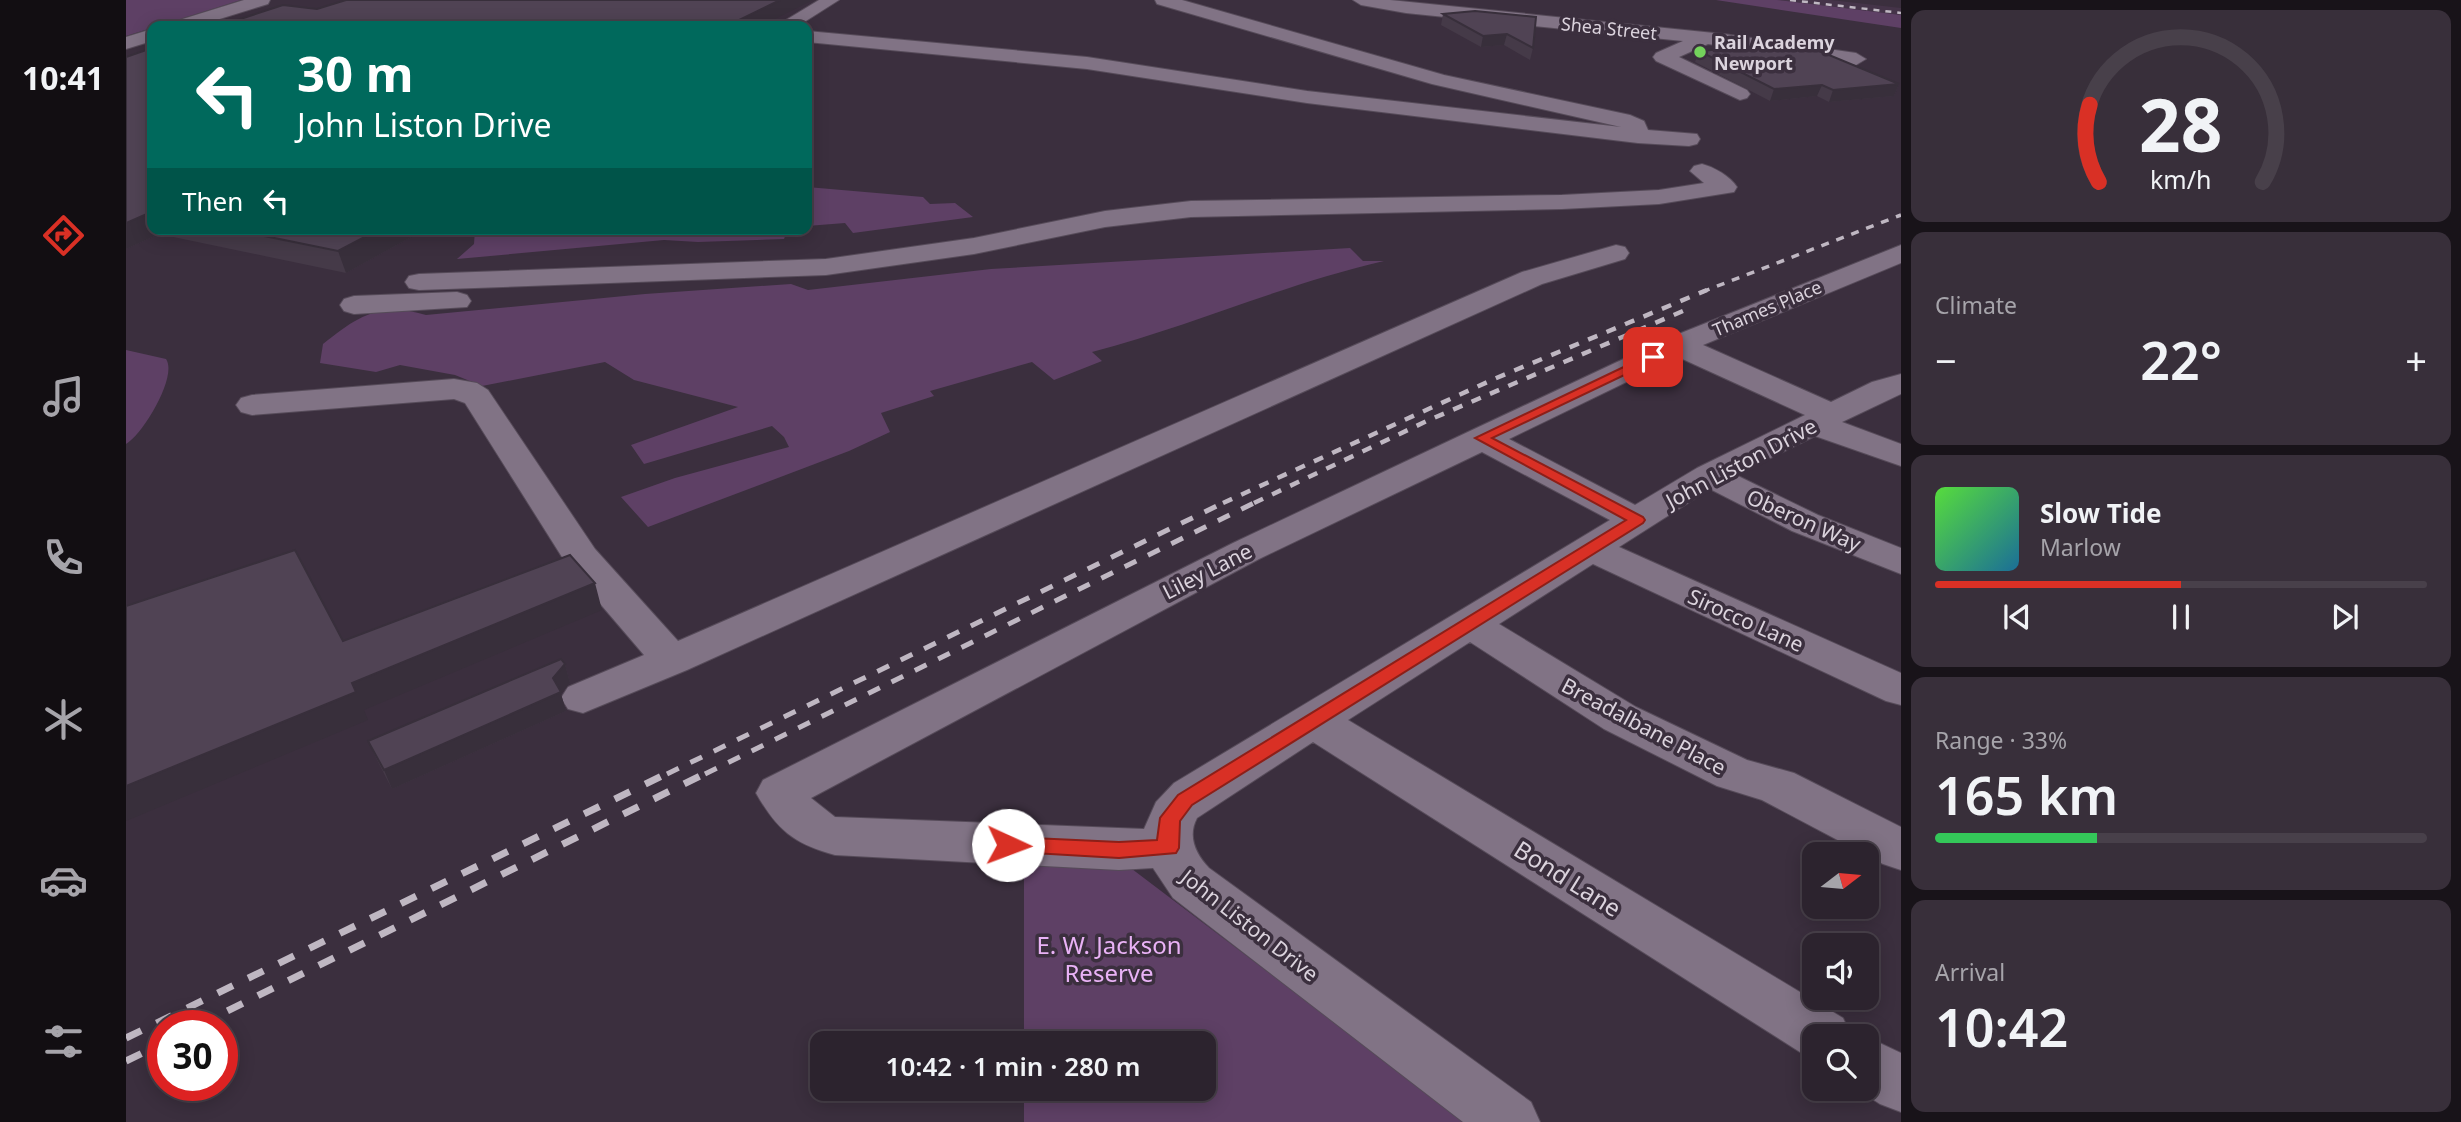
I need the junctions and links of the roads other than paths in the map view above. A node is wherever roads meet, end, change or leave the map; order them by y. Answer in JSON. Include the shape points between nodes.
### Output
{"nodes":[{"id":1,"x":262,"y":0,"type":"edge"},
{"id":2,"x":831,"y":0,"type":"edge"},
{"id":3,"x":1163,"y":0,"type":"edge"},
{"id":4,"x":1361,"y":0,"type":"edge"},
{"id":5,"x":195,"y":21,"type":"edge"},
{"id":6,"x":794,"y":21,"type":"edge"},
{"id":7,"x":1709,"y":34,"type":"junction"},
{"id":8,"x":147,"y":37,"type":"edge"},
{"id":9,"x":812,"y":37,"type":"edge"},
{"id":10,"x":126,"y":43,"type":"edge"},
{"id":11,"x":1856,"y":59,"type":"dead end"},
{"id":12,"x":1740,"y":94,"type":"dead end"},
{"id":13,"x":1638,"y":136,"type":"junction"},
{"id":14,"x":1689,"y":139,"type":"dead end"},
{"id":15,"x":1702,"y":171,"type":"dead end"},
{"id":16,"x":1616,"y":253,"type":"dead end"},
{"id":17,"x":1901,"y":253,"type":"edge"},
{"id":18,"x":790,"y":281,"type":"dead end"},
{"id":19,"x":422,"y":288,"type":"junction"},
{"id":20,"x":354,"y":306,"type":"dead end"},
{"id":21,"x":1678,"y":345,"type":"junction"},
{"id":22,"x":1901,"y":384,"type":"edge"},
{"id":23,"x":252,"y":404,"type":"dead end"},
{"id":24,"x":1824,"y":419,"type":"junction"},
{"id":25,"x":1482,"y":438,"type":"junction"},
{"id":26,"x":1901,"y":456,"type":"edge"},
{"id":27,"x":1709,"y":475,"type":"junction"},
{"id":28,"x":1637,"y":520,"type":"junction"},
{"id":29,"x":1591,"y":549,"type":"junction"},
{"id":30,"x":1901,"y":562,"type":"edge"},
{"id":31,"x":1470,"y":624,"type":"junction"},
{"id":32,"x":672,"y":660,"type":"junction"},
{"id":33,"x":1901,"y":690,"type":"edge"},
{"id":34,"x":583,"y":698,"type":"dead end"},
{"id":35,"x":1313,"y":720,"type":"junction"},
{"id":36,"x":1168,"y":848,"type":"junction"},
{"id":37,"x":1901,"y":850,"type":"edge"},
{"id":38,"x":1804,"y":1024,"type":"edge"},
{"id":39,"x":1879,"y":1071,"type":"edge"},
{"id":40,"x":1901,"y":1084,"type":"edge"},
{"id":41,"x":1510,"y":1122,"type":"edge"}],
"edges":[{"from":1,"to":5,"type":"street"},
{"from":2,"to":6,"type":"street"},
{"from":3,"to":13,"type":"street","via":[[1439,80],[1622,120],[1636,126]]},
{"from":4,"to":7,"type":"street","name":"Shea Street","via":[[1406,8]]},
{"from":7,"to":11,"type":"street","name":"Shea Street"},
{"from":7,"to":12,"type":"street","via":[[1663,57]]},
{"from":8,"to":10,"type":"street"},
{"from":9,"to":13,"type":"street","via":[[1127,68],[1307,97]]},
{"from":13,"to":14,"type":"street"},
{"from":15,"to":19,"type":"street","via":[[1725,187],[1599,200],[1178,210],[826,267]]},
{"from":16,"to":32,"type":"street","via":[[1532,278]]},
{"from":17,"to":21,"type":"street","name":"Thames Place"},
{"from":18,"to":19,"type":"street"},
{"from":19,"to":20,"type":"street"},
{"from":21,"to":24,"type":"street"},
{"from":21,"to":25,"type":"street","name":"Thames Place"},
{"from":22,"to":24,"type":"street","name":"John Liston Drive"},
{"from":23,"to":32,"type":"street","via":[[470,391],[581,558]]},
{"from":24,"to":26,"type":"street"},
{"from":24,"to":27,"type":"street","name":"John Liston Drive"},
{"from":25,"to":28,"type":"street"},
{"from":25,"to":36,"type":"street","name":"Liley Lane","via":[[1246,551],[780,793],[805,825],[835,836],[1119,850]]},
{"from":27,"to":28,"type":"street","name":"John Liston Drive"},
{"from":27,"to":30,"type":"street","name":"Oberon Way","via":[[1805,523]]},
{"from":28,"to":29,"type":"street","name":"John Liston Drive"},
{"from":29,"to":31,"type":"street","name":"John Liston Drive"},
{"from":29,"to":33,"type":"street","name":"Sirocco Lane"},
{"from":31,"to":35,"type":"street","name":"John Liston Drive"},
{"from":31,"to":37,"type":"street","name":"Breadalbane Place","via":[[1620,718],[1722,769],[1777,786]]},
{"from":32,"to":34,"type":"street"},
{"from":35,"to":36,"type":"street","name":"John Liston Drive","via":[[1185,800],[1170,818]]},
{"from":35,"to":38,"type":"street","name":"Bond Lane"},
{"from":36,"to":41,"type":"street","name":"John Liston Drive","via":[[1180,872],[1199,890]]},
{"from":39,"to":40,"type":"street"}]}
